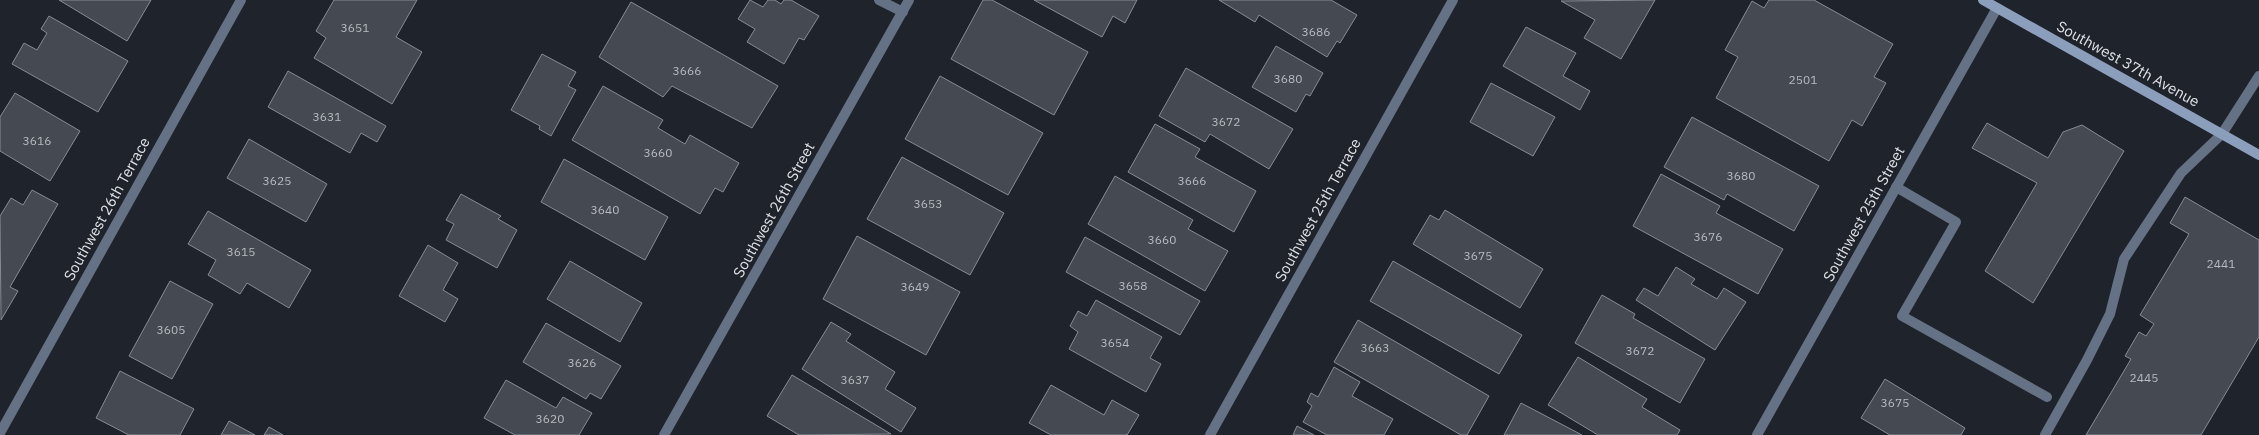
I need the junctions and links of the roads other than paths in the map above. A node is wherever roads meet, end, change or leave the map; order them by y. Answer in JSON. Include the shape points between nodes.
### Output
{"nodes":[{"id":1,"x":241,"y":0,"type":"edge"},
{"id":2,"x":879,"y":0,"type":"edge"},
{"id":3,"x":909,"y":0,"type":"edge"},
{"id":4,"x":1453,"y":0,"type":"edge"},
{"id":5,"x":1983,"y":0,"type":"edge"},
{"id":6,"x":1997,"y":8,"type":"junction"},
{"id":7,"x":903,"y":12,"type":"junction"},
{"id":8,"x":2259,"y":76,"type":"edge"},
{"id":9,"x":2222,"y":134,"type":"junction"},
{"id":10,"x":2259,"y":155,"type":"edge"},
{"id":11,"x":1896,"y":187,"type":"junction"},
{"id":12,"x":2047,"y":397,"type":"dead end"},
{"id":13,"x":0,"y":433,"type":"edge"},
{"id":14,"x":664,"y":435,"type":"edge"},
{"id":15,"x":1210,"y":435,"type":"edge"},
{"id":16,"x":1757,"y":435,"type":"edge"},
{"id":17,"x":2045,"y":435,"type":"edge"}],
"edges":[{"from":1,"to":13,"type":"street","name":"Southwest 26th Terrace"},
{"from":2,"to":7,"type":"street"},
{"from":3,"to":7,"type":"street","name":"Southwest 26th Street"},
{"from":4,"to":15,"type":"street","name":"Southwest 25th Terrace"},
{"from":5,"to":6,"type":"main road","name":"Southwest 37th Avenue"},
{"from":6,"to":9,"type":"main road","name":"Southwest 37th Avenue"},
{"from":6,"to":11,"type":"street","name":"Southwest 25th Street"},
{"from":7,"to":14,"type":"street","name":"Southwest 26th Street"},
{"from":8,"to":9,"type":"street"},
{"from":9,"to":10,"type":"main road","name":"Southwest 37th Avenue"},
{"from":9,"to":17,"type":"street","via":[[2181,173],[2124,259],[2110,314]]},
{"from":11,"to":12,"type":"street","via":[[1956,222],[1902,316]]},
{"from":11,"to":16,"type":"street","name":"Southwest 25th Street"}]}
